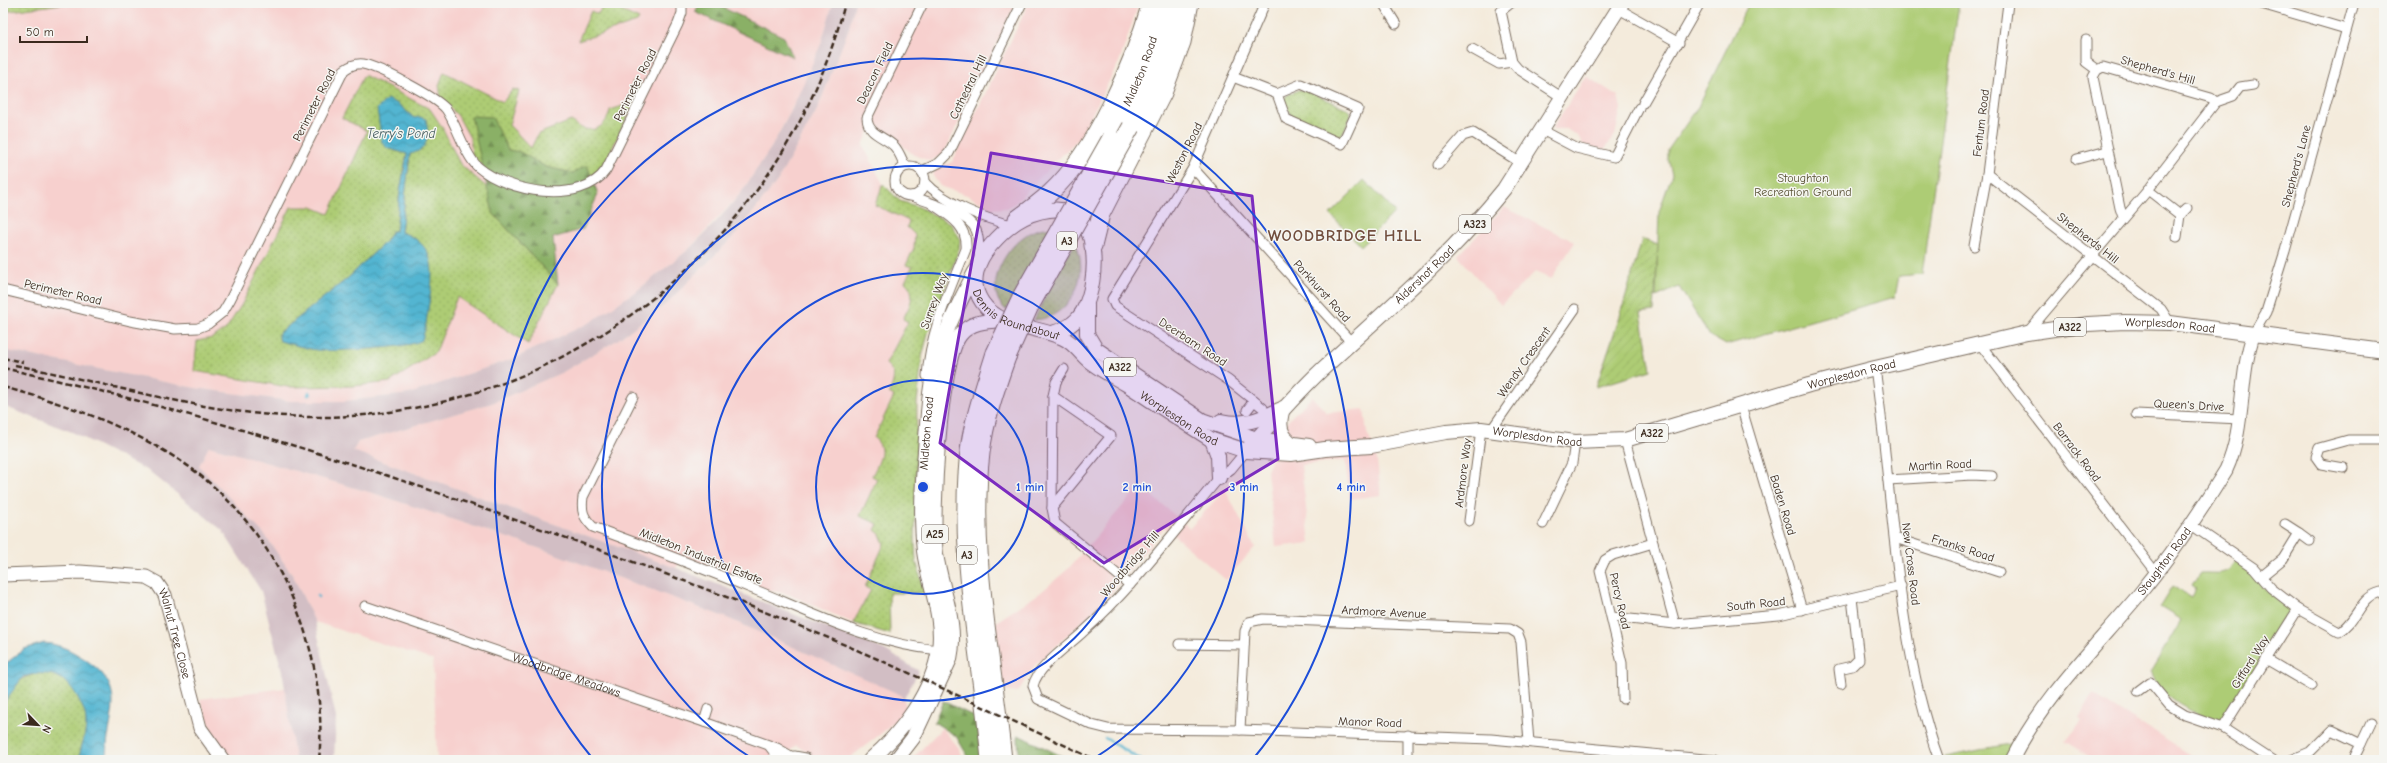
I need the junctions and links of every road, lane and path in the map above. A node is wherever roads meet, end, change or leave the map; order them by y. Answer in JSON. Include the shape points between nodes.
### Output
{"nodes":[{"id":1,"x":682,"y":3,"type":"edge"},
{"id":2,"x":923,"y":3,"type":"edge"},
{"id":3,"x":1022,"y":3,"type":"edge"},
{"id":4,"x":1151,"y":3,"type":"edge"},
{"id":5,"x":1166,"y":3,"type":"edge"},
{"id":6,"x":1178,"y":3,"type":"edge"},
{"id":7,"x":1190,"y":3,"type":"edge"},
{"id":8,"x":1265,"y":3,"type":"edge"},
{"id":9,"x":1383,"y":3,"type":"edge"},
{"id":10,"x":1511,"y":3,"type":"edge"},
{"id":11,"x":1700,"y":3,"type":"edge"},
{"id":12,"x":2008,"y":3,"type":"edge"},
{"id":13,"x":2258,"y":3,"type":"edge"},
{"id":14,"x":2354,"y":3,"type":"edge"},
{"id":15,"x":1620,"y":6,"type":"edge"},
{"id":16,"x":1396,"y":24,"type":"dead end"},
{"id":17,"x":2346,"y":29,"type":"junction"},
{"id":18,"x":2086,"y":40,"type":"dead end"},
{"id":19,"x":1678,"y":43,"type":"junction"},
{"id":20,"x":1472,"y":49,"type":"dead end"},
{"id":21,"x":1512,"y":62,"type":"junction"},
{"id":22,"x":2097,"y":70,"type":"junction"},
{"id":23,"x":1233,"y":77,"type":"junction"},
{"id":24,"x":2253,"y":85,"type":"dead end"},
{"id":25,"x":1277,"y":94,"type":"junction"},
{"id":26,"x":1563,"y":98,"type":"junction"},
{"id":27,"x":2216,"y":102,"type":"junction"},
{"id":28,"x":1542,"y":130,"type":"junction"},
{"id":29,"x":2107,"y":151,"type":"junction"},
{"id":30,"x":1614,"y":156,"type":"junction"},
{"id":31,"x":2077,"y":159,"type":"dead end"},
{"id":32,"x":1520,"y":163,"type":"junction"},
{"id":33,"x":1438,"y":165,"type":"dead end"},
{"id":34,"x":905,"y":166,"type":"junction"},
{"id":35,"x":1614,"y":166,"type":"dead end"},
{"id":36,"x":1193,"y":168,"type":"junction"},
{"id":37,"x":922,"y":171,"type":"junction"},
{"id":38,"x":1987,"y":174,"type":"junction"},
{"id":39,"x":926,"y":182,"type":"junction"},
{"id":40,"x":2148,"y":190,"type":"junction"},
{"id":41,"x":912,"y":196,"type":"junction"},
{"id":42,"x":932,"y":204,"type":"junction"},
{"id":43,"x":2123,"y":217,"type":"junction"},
{"id":44,"x":1014,"y":222,"type":"junction"},
{"id":45,"x":2177,"y":237,"type":"dead end"},
{"id":46,"x":1093,"y":246,"type":"junction"},
{"id":47,"x":1974,"y":246,"type":"dead end"},
{"id":48,"x":2091,"y":255,"type":"junction"},
{"id":49,"x":978,"y":265,"type":"junction"},
{"id":50,"x":3,"y":290,"type":"edge"},
{"id":51,"x":1087,"y":302,"type":"junction"},
{"id":52,"x":1115,"y":306,"type":"joint"},
{"id":53,"x":1576,"y":309,"type":"dead end"},
{"id":54,"x":1004,"y":320,"type":"junction"},
{"id":55,"x":2170,"y":324,"type":"junction"},
{"id":56,"x":1052,"y":333,"type":"junction"},
{"id":57,"x":2028,"y":333,"type":"junction"},
{"id":58,"x":2254,"y":333,"type":"junction"},
{"id":59,"x":1352,"y":343,"type":"junction"},
{"id":60,"x":1980,"y":344,"type":"junction"},
{"id":61,"x":2384,"y":351,"type":"edge"},
{"id":62,"x":1001,"y":355,"type":"junction"},
{"id":63,"x":1088,"y":360,"type":"junction"},
{"id":64,"x":1875,"y":368,"type":"junction"},
{"id":65,"x":1064,"y":369,"type":"dead end"},
{"id":66,"x":946,"y":386,"type":"junction"},
{"id":67,"x":1053,"y":396,"type":"junction"},
{"id":68,"x":633,"y":397,"type":"dead end"},
{"id":69,"x":1254,"y":401,"type":"junction"},
{"id":70,"x":1741,"y":406,"type":"junction"},
{"id":71,"x":1263,"y":408,"type":"dead end"},
{"id":72,"x":1283,"y":408,"type":"junction"},
{"id":73,"x":1186,"y":410,"type":"junction"},
{"id":74,"x":1247,"y":410,"type":"dead end"},
{"id":75,"x":2136,"y":414,"type":"dead end"},
{"id":76,"x":2240,"y":419,"type":"junction"},
{"id":77,"x":927,"y":422,"type":"junction"},
{"id":78,"x":1486,"y":429,"type":"junction"},
{"id":79,"x":1256,"y":439,"type":"junction"},
{"id":80,"x":1212,"y":440,"type":"junction"},
{"id":81,"x":1625,"y":440,"type":"junction"},
{"id":82,"x":2384,"y":440,"type":"edge"},
{"id":83,"x":1575,"y":442,"type":"junction"},
{"id":84,"x":1294,"y":445,"type":"junction"},
{"id":85,"x":1325,"y":449,"type":"junction"},
{"id":86,"x":1246,"y":450,"type":"junction"},
{"id":87,"x":2344,"y":468,"type":"dead end"},
{"id":88,"x":1992,"y":476,"type":"dead end"},
{"id":89,"x":1219,"y":478,"type":"junction"},
{"id":90,"x":1888,"y":480,"type":"junction"},
{"id":91,"x":1052,"y":508,"type":"junction"},
{"id":92,"x":1469,"y":521,"type":"dead end"},
{"id":93,"x":1543,"y":524,"type":"dead end"},
{"id":94,"x":2190,"y":524,"type":"junction"},
{"id":95,"x":2285,"y":524,"type":"dead end"},
{"id":96,"x":2299,"y":533,"type":"junction"},
{"id":97,"x":1895,"y":538,"type":"junction"},
{"id":98,"x":2310,"y":541,"type":"dead end"},
{"id":99,"x":1653,"y":542,"type":"junction"},
{"id":100,"x":2000,"y":572,"type":"dead end"},
{"id":101,"x":2156,"y":573,"type":"junction"},
{"id":102,"x":3,"y":575,"type":"edge"},
{"id":103,"x":2262,"y":576,"type":"junction"},
{"id":104,"x":1130,"y":585,"type":"junction"},
{"id":105,"x":1901,"y":586,"type":"junction"},
{"id":106,"x":2384,"y":596,"type":"edge"},
{"id":107,"x":1852,"y":598,"type":"junction"},
{"id":108,"x":365,"y":606,"type":"dead end"},
{"id":109,"x":1802,"y":610,"type":"junction"},
{"id":110,"x":2298,"y":610,"type":"junction"},
{"id":111,"x":1612,"y":617,"type":"junction"},
{"id":112,"x":1675,"y":624,"type":"junction"},
{"id":113,"x":1179,"y":644,"type":"dead end"},
{"id":114,"x":1244,"y":645,"type":"junction"},
{"id":115,"x":939,"y":650,"type":"junction"},
{"id":116,"x":2266,"y":659,"type":"junction"},
{"id":117,"x":936,"y":677,"type":"junction"},
{"id":118,"x":1841,"y":684,"type":"dead end"},
{"id":119,"x":2312,"y":686,"type":"dead end"},
{"id":120,"x":1034,"y":691,"type":"joint"},
{"id":121,"x":2138,"y":691,"type":"dead end"},
{"id":122,"x":929,"y":693,"type":"junction"},
{"id":123,"x":1623,"y":699,"type":"dead end"},
{"id":124,"x":708,"y":709,"type":"dead end"},
{"id":125,"x":704,"y":722,"type":"junction"},
{"id":126,"x":2371,"y":723,"type":"dead end"},
{"id":127,"x":2223,"y":728,"type":"junction"},
{"id":128,"x":1240,"y":730,"type":"junction"},
{"id":129,"x":1408,"y":735,"type":"junction"},
{"id":130,"x":1529,"y":742,"type":"junction"},
{"id":131,"x":2361,"y":744,"type":"junction"},
{"id":132,"x":768,"y":746,"type":"junction"},
{"id":133,"x":1644,"y":756,"type":"edge"},
{"id":134,"x":796,"y":759,"type":"edge"},
{"id":135,"x":223,"y":760,"type":"edge"},
{"id":136,"x":780,"y":760,"type":"edge"},
{"id":137,"x":870,"y":760,"type":"edge"},
{"id":138,"x":896,"y":760,"type":"edge"},
{"id":139,"x":990,"y":760,"type":"edge"},
{"id":140,"x":1003,"y":760,"type":"edge"},
{"id":141,"x":1408,"y":760,"type":"edge"},
{"id":142,"x":1715,"y":760,"type":"edge"},
{"id":143,"x":1938,"y":760,"type":"edge"},
{"id":144,"x":2012,"y":760,"type":"edge"},
{"id":145,"x":2272,"y":760,"type":"edge"},
{"id":146,"x":2291,"y":760,"type":"edge"},
{"id":147,"x":2353,"y":760,"type":"edge"}],
"edges":[{"from":1,"to":50,"type":"street","name":"Perimeter Road","via":[[678,24],[606,170],[599,178],[585,185],[551,193],[529,190],[488,174],[471,160],[450,115],[438,102],[372,68],[358,64],[344,70],[230,300],[223,312],[211,322],[193,328],[161,328]]},
{"from":2,"to":34,"type":"street","name":"Deacon Field","via":[[867,118],[867,124],[872,131],[895,147]]},
{"from":3,"to":37,"type":"street","name":"Cathedral Hill","via":[[949,153],[939,163]]},
{"from":4,"to":44,"type":"highway","via":[[1120,84],[1094,135],[1051,192]]},
{"from":5,"to":62,"type":"highway","name":"Midleton Road","number":"A3","bridge":true,"via":[[1141,75],[1111,138],[1021,297]]},
{"from":6,"to":62,"type":"highway","name":"Midleton Road","number":"A3","bridge":true,"via":[[1156,69],[1131,127]]},
{"from":7,"to":46,"type":"highway","via":[[1182,42],[1163,93],[1102,214]]},
{"from":8,"to":23,"type":"street","name":"Weston Road"},
{"from":9,"to":16,"type":"street"},
{"from":10,"to":21,"type":"street","via":[[1501,11]]},
{"from":11,"to":19,"type":"street"},
{"from":12,"to":38,"type":"street","name":"Fentum Road"},
{"from":13,"to":17,"type":"street"},
{"from":14,"to":17,"type":"street","name":"Shepherd's Lane"},
{"from":15,"to":19,"type":"street"},
{"from":15,"to":26,"type":"main road","name":"Aldershot Road","number":"A323"},
{"from":17,"to":58,"type":"street","name":"Shepherd's Lane","via":[[2285,251],[2266,312]]},
{"from":18,"to":22,"type":"street","via":[[2086,62]]},
{"from":19,"to":30,"type":"street"},
{"from":20,"to":21,"type":"street","via":[[1499,64]]},
{"from":21,"to":26,"type":"street","via":[[1518,69]]},
{"from":22,"to":27,"type":"street","name":"Shepherd's Hill","via":[[2103,67],[2211,98]]},
{"from":22,"to":29,"type":"street","via":[[2093,77]]},
{"from":23,"to":25,"type":"street"},
{"from":23,"to":36,"type":"street","name":"Weston Road"},
{"from":24,"to":27,"type":"street","via":[[2240,86],[2233,96]]},
{"from":25,"to":25,"type":"street","via":[[1286,119],[1342,144],[1358,109],[1301,84]]},
{"from":26,"to":28,"type":"main road","name":"Aldershot Road","number":"A323"},
{"from":27,"to":40,"type":"street"},
{"from":28,"to":30,"type":"street","via":[[1576,148]]},
{"from":28,"to":32,"type":"main road","name":"Aldershot Road","number":"A323"},
{"from":29,"to":31,"type":"street"},
{"from":29,"to":43,"type":"street"},
{"from":30,"to":35,"type":"street"},
{"from":32,"to":33,"type":"street","via":[[1473,133],[1464,136]]},
{"from":32,"to":59,"type":"main road","name":"Aldershot Road","number":"A323","via":[[1500,194],[1455,245]]},
{"from":34,"to":37,"type":"street","via":[[914,166]]},
{"from":34,"to":41,"type":"street","via":[[897,172],[895,182],[902,194]]},
{"from":36,"to":52,"type":"street","name":"Weston Road","via":[[1112,299]]},
{"from":36,"to":59,"type":"street","name":"Parkhurst Road"},
{"from":37,"to":39,"type":"street"},
{"from":38,"to":47,"type":"street","name":"Fentum Road"},
{"from":38,"to":48,"type":"street","name":"Shepherds Hill"},
{"from":39,"to":41,"type":"street","via":[[922,190]]},
{"from":39,"to":44,"type":"street","via":[[933,191],[989,219]]},
{"from":40,"to":43,"type":"street"},
{"from":40,"to":45,"type":"street","via":[[2184,211]]},
{"from":41,"to":42,"type":"street","name":"Surrey Way"},
{"from":42,"to":49,"type":"street","name":"Surrey Way","via":[[956,213],[971,223],[977,235]]},
{"from":42,"to":77,"type":"street","name":"Surrey Way","via":[[954,219],[963,229],[967,241],[935,331],[929,358]]},
{"from":43,"to":48,"type":"street"},
{"from":44,"to":46,"type":"main road","name":"Dennis Roundabout","via":[[1046,210],[1068,211],[1084,224]]},
{"from":44,"to":49,"type":"main road","name":"Dennis Roundabout","via":[[996,239]]},
{"from":46,"to":51,"type":"main road","name":"Dennis Roundabout","via":[[1094,256]]},
{"from":48,"to":55,"type":"street","name":"Shepherds Hill","via":[[2161,309]]},
{"from":48,"to":57,"type":"street"},
{"from":49,"to":54,"type":"main road","name":"Dennis Roundabout","via":[[978,296],[987,309]]},
{"from":49,"to":77,"type":"main road","name":"Midleton Road","number":"A25","via":[[938,352]]},
{"from":51,"to":56,"type":"main road","name":"Dennis Roundabout","via":[[1075,320],[1065,328]]},
{"from":51,"to":73,"type":"main road","name":"Worplesdon Road","number":"A322","via":[[1086,329],[1088,338],[1096,349]]},
{"from":52,"to":69,"type":"street","name":"Deerbarn Road","via":[[1228,380]]},
{"from":53,"to":78,"type":"street","name":"Wendy Crescent"},
{"from":54,"to":56,"type":"main road","name":"Dennis Roundabout"},
{"from":54,"to":66,"type":"main road","name":"Midleton Road","number":"A25","via":[[977,323],[960,334],[949,359]]},
{"from":55,"to":57,"type":"main road","name":"Worplesdon Road","number":"A322","via":[[2088,324]]},
{"from":55,"to":58,"type":"main road","name":"Worplesdon Road","number":"A322"},
{"from":56,"to":63,"type":"main road","name":"Worplesdon Road","via":[[1073,344]]},
{"from":57,"to":60,"type":"main road","name":"Worplesdon Road","number":"A322"},
{"from":58,"to":61,"type":"main road","name":"Worplesdon Road","number":"A322"},
{"from":58,"to":76,"type":"street","name":"Stoughton Road","via":[[2247,351]]},
{"from":59,"to":72,"type":"main road","name":"Aldershot Road","number":"A323"},
{"from":60,"to":64,"type":"main road","name":"Worplesdon Road","number":"A322"},
{"from":60,"to":101,"type":"street","name":"Barrack Road"},
{"from":62,"to":139,"type":"highway","number":"A3","via":[[973,426],[965,518]]},
{"from":62,"to":140,"type":"highway","number":"A3","via":[[980,458],[978,531]]},
{"from":63,"to":66,"type":"main road","via":[[1055,343],[1017,333],[988,329],[974,334],[962,344]]},
{"from":63,"to":80,"type":"main road","name":"Worplesdon Road"},
{"from":64,"to":70,"type":"main road","name":"Worplesdon Road","number":"A322"},
{"from":64,"to":90,"type":"street","name":"New Cross Road"},
{"from":65,"to":67,"type":"street","via":[[1056,382]]},
{"from":66,"to":117,"type":"main road","name":"Midleton Road","number":"A25","via":[[937,462],[935,534],[940,574],[951,618],[952,646],[950,659]]},
{"from":67,"to":91,"type":"street"},
{"from":67,"to":91,"type":"street","via":[[1111,436]]},
{"from":68,"to":115,"type":"street","name":"Midleton Industrial Estate","via":[[583,497],[581,507],[584,518],[593,527],[722,576],[860,633],[919,648]]},
{"from":69,"to":71,"type":"street","name":"Deerbarn Road"},
{"from":69,"to":74,"type":"street"},
{"from":70,"to":81,"type":"main road","name":"Worplesdon Road","number":"A322"},
{"from":70,"to":109,"type":"street","name":"Baden Road"},
{"from":72,"to":73,"type":"main road","via":[[1255,421],[1241,424]]},
{"from":72,"to":79,"type":"main road"},
{"from":72,"to":84,"type":"main road","via":[[1279,422],[1280,431],[1284,439]]},
{"from":73,"to":79,"type":"main road","name":"Worplesdon Road","via":[[1213,425]]},
{"from":75,"to":76,"type":"street","name":"Queen's Drive"},
{"from":76,"to":94,"type":"street","name":"Stoughton Road","via":[[2234,454]]},
{"from":77,"to":115,"type":"main road","name":"Midleton Road","number":"A25","via":[[923,490],[924,550],[937,612]]},
{"from":78,"to":83,"type":"main road","name":"Worplesdon Road","number":"A322"},
{"from":78,"to":85,"type":"main road","name":"Worplesdon Road","number":"A322","via":[[1440,433],[1371,446]]},
{"from":78,"to":92,"type":"street","name":"Ardmore Way"},
{"from":79,"to":84,"type":"main road","name":"Worplesdon Road"},
{"from":79,"to":86,"type":"main road"},
{"from":80,"to":86,"type":"main road","name":"Worplesdon Road"},
{"from":80,"to":89,"type":"main road","via":[[1218,456]]},
{"from":81,"to":83,"type":"main road","name":"Worplesdon Road","number":"A322"},
{"from":81,"to":99,"type":"street"},
{"from":82,"to":87,"type":"street","via":[[2348,440],[2319,448],[2316,456],[2321,464]]},
{"from":83,"to":93,"type":"street","via":[[1572,463]]},
{"from":84,"to":85,"type":"main road","name":"Worplesdon Road"},
{"from":85,"to":86,"type":"main road","name":"Worplesdon Road","via":[[1291,454]]},
{"from":86,"to":89,"type":"street","name":"Woodbridge Hill","via":[[1231,469]]},
{"from":88,"to":90,"type":"street","name":"Martin Road","via":[[1972,474]]},
{"from":89,"to":104,"type":"street","name":"Woodbridge Hill"},
{"from":90,"to":97,"type":"street","name":"New Cross Road"},
{"from":91,"to":104,"type":"street","via":[[1055,523]]},
{"from":94,"to":101,"type":"street","name":"Stoughton Road"},
{"from":94,"to":103,"type":"street"},
{"from":95,"to":96,"type":"street"},
{"from":96,"to":98,"type":"street"},
{"from":96,"to":103,"type":"street","via":[[2283,559]]},
{"from":97,"to":100,"type":"street","name":"Franks Road"},
{"from":97,"to":105,"type":"street","name":"New Cross Road"},
{"from":99,"to":111,"type":"street","name":"Percy Road","via":[[1605,560],[1600,571]]},
{"from":99,"to":112,"type":"street"},
{"from":101,"to":144,"type":"street","name":"Stoughton Road","via":[[2064,685],[2027,734]]},
{"from":102,"to":135,"type":"street","name":"Walnut Tree Close","via":[[80,572],[146,577],[162,588],[200,728]]},
{"from":103,"to":110,"type":"street","via":[[2271,588]]},
{"from":104,"to":120,"type":"street","name":"Woodbridge Hill","via":[[1088,628],[1039,672],[1034,681]]},
{"from":105,"to":107,"type":"street","name":"South Road"},
{"from":105,"to":143,"type":"street","name":"New Cross Road","via":[[1915,672]]},
{"from":106,"to":110,"type":"street","via":[[2381,592],[2374,594],[2362,603],[2345,628],[2339,632]]},
{"from":107,"to":109,"type":"street","name":"South Road"},
{"from":107,"to":118,"type":"street","via":[[1859,659],[1852,666],[1839,669]]},
{"from":108,"to":125,"type":"street","name":"Woodbridge Meadows"},
{"from":109,"to":112,"type":"street","name":"South Road","via":[[1779,615]]},
{"from":110,"to":116,"type":"street","name":"Giffard Way"},
{"from":111,"to":112,"type":"street","name":"South Road"},
{"from":111,"to":123,"type":"street","name":"Percy Road","via":[[1622,663]]},
{"from":113,"to":114,"type":"street"},
{"from":114,"to":128,"type":"street","name":"Ardmore Avenue"},
{"from":114,"to":130,"type":"street","name":"Ardmore Avenue","via":[[1249,622],[1263,619],[1510,629],[1518,634],[1521,642]]},
{"from":115,"to":117,"type":"main road","name":"Midleton Road","number":"A25"},
{"from":116,"to":119,"type":"street"},
{"from":116,"to":127,"type":"street","name":"Giffard Way"},
{"from":117,"to":122,"type":"main road","number":"A25"},
{"from":120,"to":128,"type":"street","name":"Manor Road","via":[[1038,699],[1045,703],[1092,725],[1108,729]]},
{"from":121,"to":127,"type":"street","via":[[2150,682],[2168,705],[2185,715]]},
{"from":122,"to":137,"type":"main road","number":"A25","via":[[890,743]]},
{"from":122,"to":138,"type":"main road","number":"A25","via":[[913,738]]},
{"from":124,"to":125,"type":"street"},
{"from":125,"to":132,"type":"street","name":"Woodbridge Meadows"},
{"from":126,"to":131,"type":"street"},
{"from":127,"to":145,"type":"street"},
{"from":128,"to":129,"type":"street","name":"Manor Road"},
{"from":129,"to":130,"type":"street","name":"Manor Road"},
{"from":129,"to":141,"type":"street"},
{"from":130,"to":133,"type":"street","name":"Manor Road"},
{"from":131,"to":146,"type":"street","via":[[2332,730],[2310,752]]},
{"from":131,"to":147,"type":"street"},
{"from":132,"to":134,"type":"street","name":"Woodbridge Meadows","via":[[789,753]]},
{"from":132,"to":136,"type":"street","name":"Woodbridge Meadows"},
{"from":133,"to":142,"type":"street","name":"Manor Road"}]}
